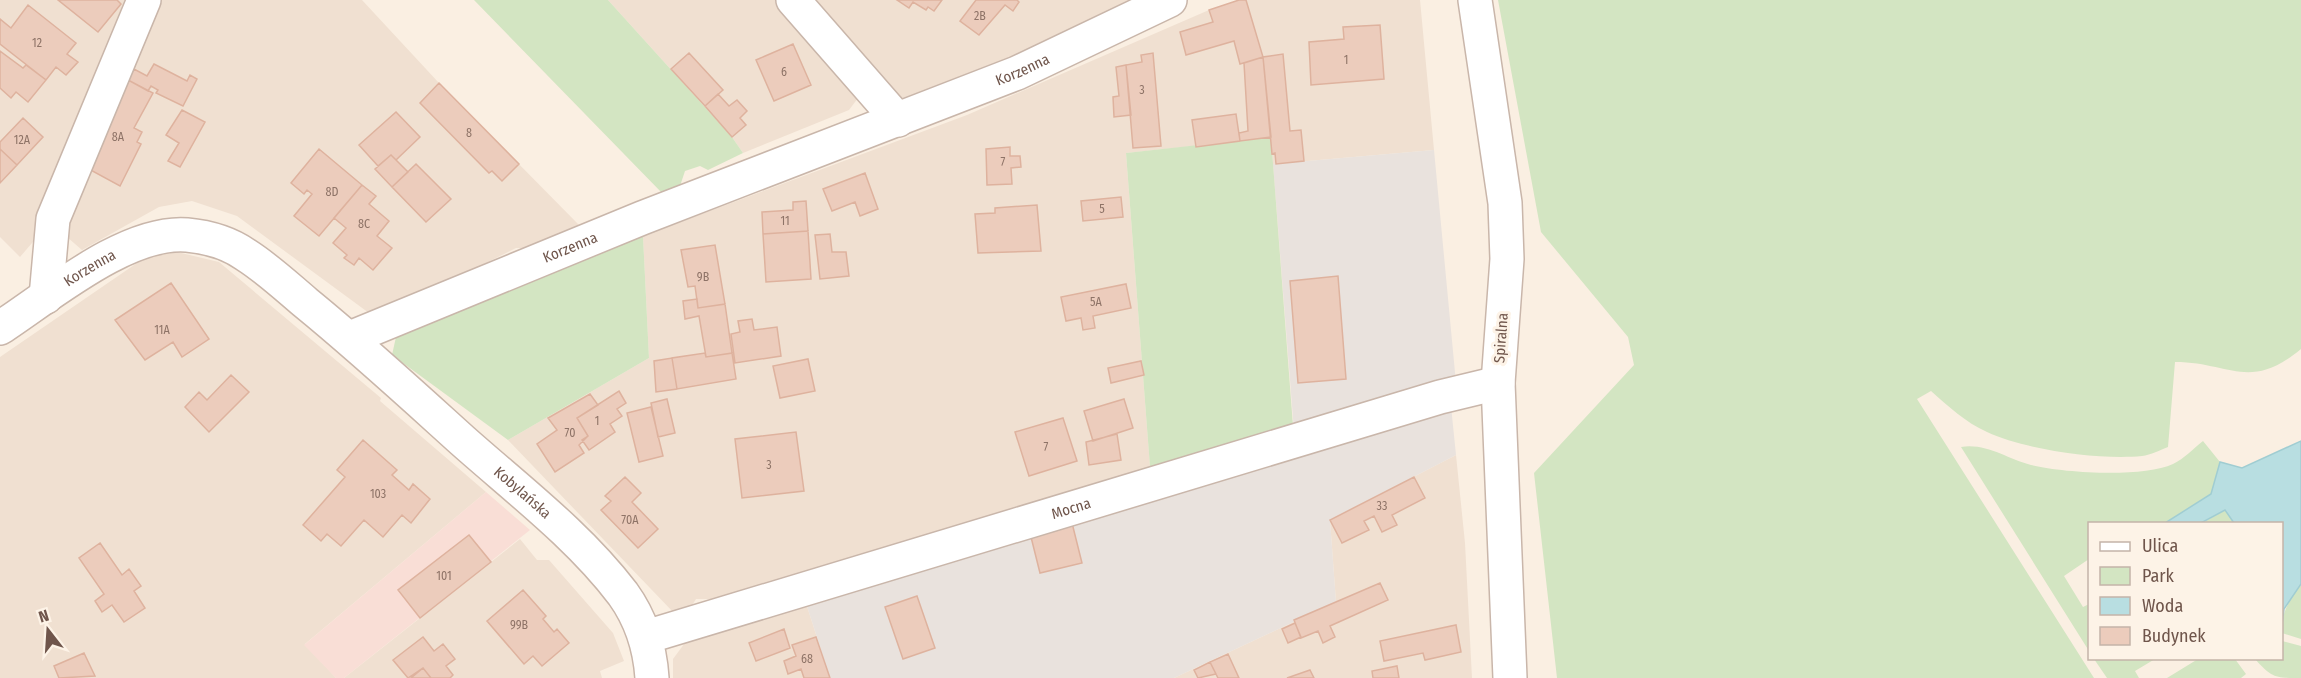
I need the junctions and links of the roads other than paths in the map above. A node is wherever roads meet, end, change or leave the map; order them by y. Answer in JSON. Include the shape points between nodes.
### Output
{"nodes":[{"id":1,"x":144,"y":0,"type":"edge"},
{"id":2,"x":793,"y":0,"type":"edge"},
{"id":3,"x":1170,"y":0,"type":"edge"},
{"id":4,"x":1475,"y":0,"type":"edge"},
{"id":5,"x":898,"y":120,"type":"junction"},
{"id":6,"x":46,"y":297,"type":"junction"},
{"id":7,"x":0,"y":328,"type":"edge"},
{"id":8,"x":350,"y":339,"type":"junction"},
{"id":9,"x":1498,"y":383,"type":"junction"},
{"id":10,"x":646,"y":638,"type":"junction"},
{"id":11,"x":652,"y":678,"type":"edge"},
{"id":12,"x":1510,"y":678,"type":"edge"}],
"edges":[{"from":1,"to":6,"type":"street","via":[[53,219]]},
{"from":2,"to":5,"type":"street"},
{"from":3,"to":5,"type":"street","name":"Korzenna","via":[[1017,73]]},
{"from":4,"to":9,"type":"street","name":"Spiralna","via":[[1505,202],[1507,259]]},
{"from":5,"to":8,"type":"street","name":"Korzenna","via":[[642,218]]},
{"from":6,"to":7,"type":"street","name":"Korzenna"},
{"from":6,"to":8,"type":"street","name":"Korzenna","via":[[129,246],[168,235],[187,235],[219,241],[247,256]]},
{"from":8,"to":10,"type":"street","name":"Kobylańska","via":[[580,547],[622,594],[637,615]]},
{"from":9,"to":10,"type":"street","name":"Mocna","via":[[1440,397]]},
{"from":9,"to":12,"type":"street","name":"Spiralna"},
{"from":10,"to":11,"type":"street","name":"Kobylańska"}]}
